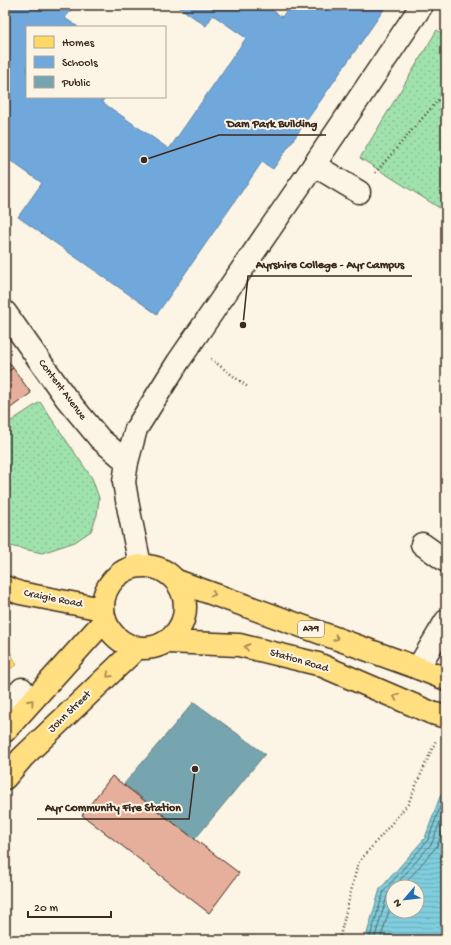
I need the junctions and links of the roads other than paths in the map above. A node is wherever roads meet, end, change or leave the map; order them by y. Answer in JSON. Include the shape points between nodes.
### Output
{"nodes":[{"id":1,"x":422,"y":5,"type":"edge"},
{"id":2,"x":314,"y":165,"type":"junction"},
{"id":3,"x":359,"y":192,"type":"road end"},
{"id":4,"x":5,"y":312,"type":"edge"},
{"id":5,"x":127,"y":462,"type":"junction"},
{"id":6,"x":422,"y":544,"type":"dead end"},
{"id":7,"x":446,"y":561,"type":"edge"},
{"id":8,"x":140,"y":565,"type":"junction"},
{"id":9,"x":176,"y":581,"type":"junction"},
{"id":10,"x":5,"y":587,"type":"edge"},
{"id":11,"x":104,"y":614,"type":"junction"},
{"id":12,"x":446,"y":621,"type":"edge"},
{"id":13,"x":167,"y":642,"type":"junction"},
{"id":14,"x":137,"y":648,"type":"junction"},
{"id":15,"x":418,"y":668,"type":"junction"},
{"id":16,"x":445,"y":679,"type":"edge"},
{"id":17,"x":22,"y":689,"type":"dead end"},
{"id":18,"x":5,"y":706,"type":"edge"},
{"id":19,"x":439,"y":715,"type":"edge"},
{"id":20,"x":5,"y":731,"type":"edge"},
{"id":21,"x":5,"y":778,"type":"edge"}],
"edges":[{"from":1,"to":2,"type":"street"},
{"from":2,"to":3,"type":"street"},
{"from":2,"to":5,"type":"street","via":[[190,343],[136,429]]},
{"from":4,"to":5,"type":"street","name":"Content Avenue","via":[[66,398],[100,439]]},
{"from":5,"to":8,"type":"street","via":[[124,482]]},
{"from":6,"to":7,"type":"street"},
{"from":8,"to":9,"type":"main road","number":"A79","via":[[154,566]]},
{"from":8,"to":11,"type":"main road","via":[[117,575],[109,584],[104,596]]},
{"from":9,"to":13,"type":"main road","number":"A79","via":[[183,593],[186,606],[184,620]]},
{"from":9,"to":15,"type":"main road","number":"A79","one_way":true},
{"from":10,"to":11,"type":"main road","name":"Craigie Road"},
{"from":11,"to":14,"type":"main road","via":[[110,630],[117,638]]},
{"from":20,"to":11,"type":"main road","one_way":true},
{"from":12,"to":15,"type":"street"},
{"from":13,"to":14,"type":"main road","via":[[153,648]]},
{"from":19,"to":13,"type":"main road","name":"Station Road","one_way":true,"via":[[318,664],[239,645]]},
{"from":14,"to":21,"type":"main road","name":"John Street","one_way":true,"via":[[23,757]]},
{"from":15,"to":16,"type":"main road","number":"A79"},
{"from":17,"to":18,"type":"street"}]}
